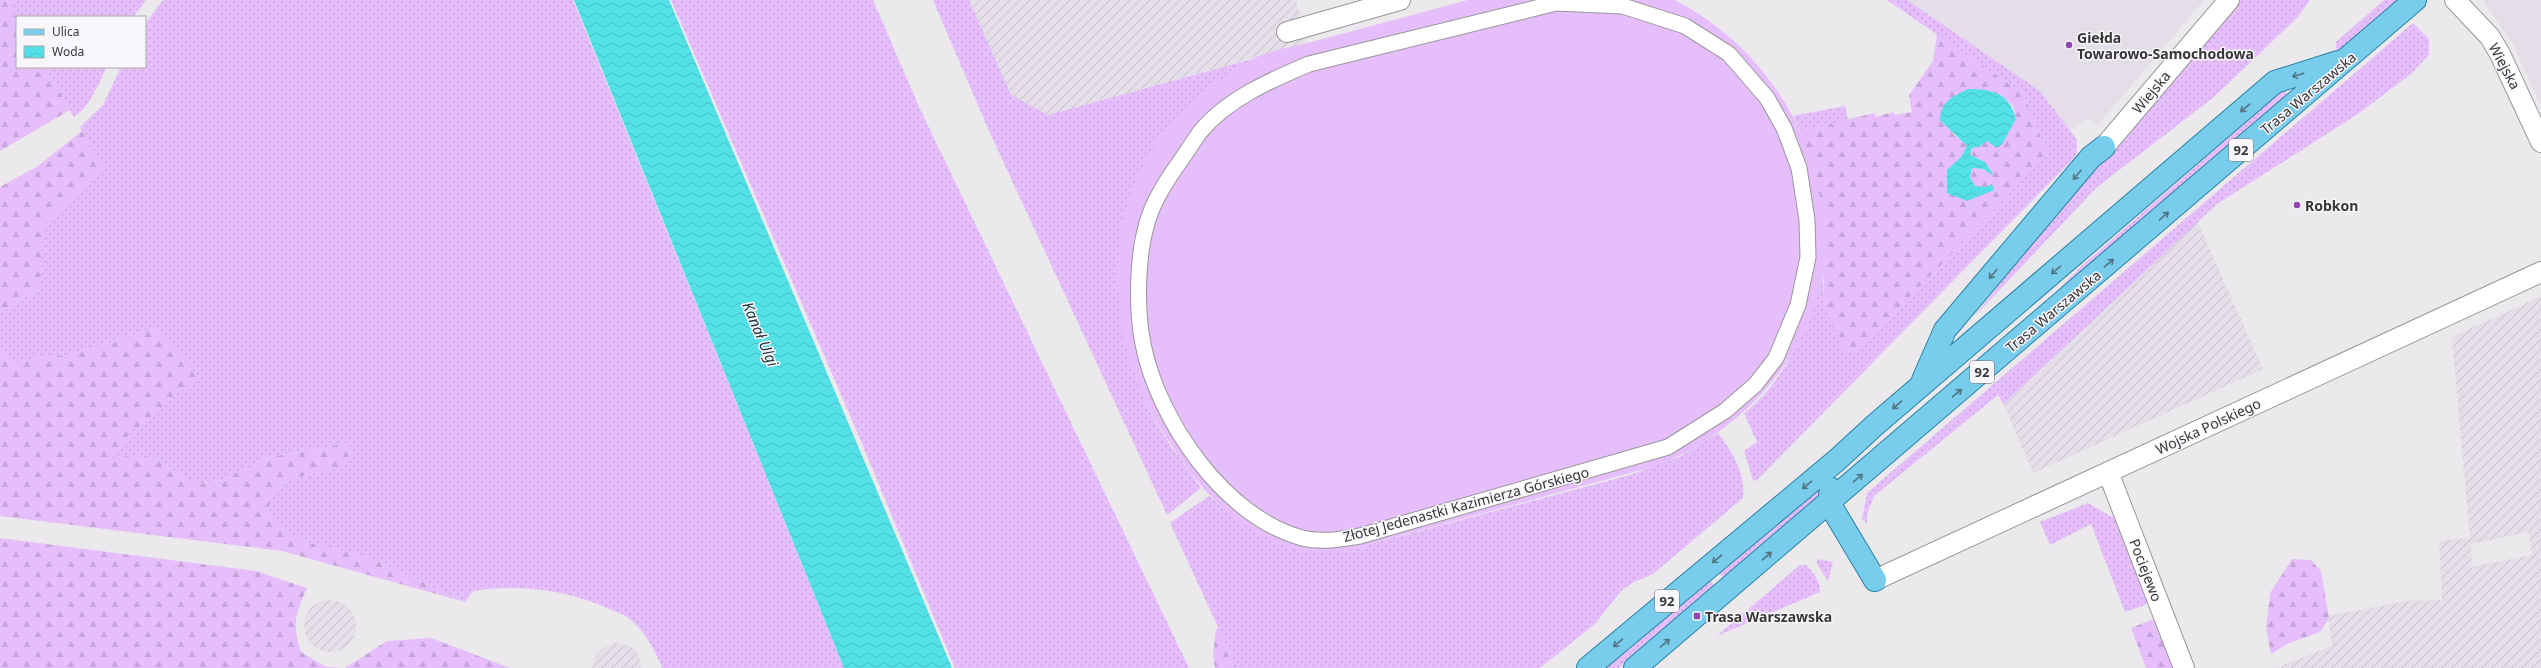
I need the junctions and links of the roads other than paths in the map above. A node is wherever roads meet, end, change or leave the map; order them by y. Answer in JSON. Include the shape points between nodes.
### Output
{"nodes":[{"id":1,"x":1400,"y":0,"type":"edge"},
{"id":2,"x":2229,"y":0,"type":"edge"},
{"id":3,"x":2414,"y":0,"type":"edge"},
{"id":4,"x":2456,"y":0,"type":"edge"},
{"id":5,"x":1287,"y":32,"type":"dead end"},
{"id":6,"x":2348,"y":59,"type":"junction"},
{"id":7,"x":2541,"y":142,"type":"edge"},
{"id":8,"x":2104,"y":147,"type":"joint"},
{"id":9,"x":2541,"y":272,"type":"edge"},
{"id":10,"x":1756,"y":385,"type":"joint"},
{"id":11,"x":1920,"y":385,"type":"junction"},
{"id":12,"x":1837,"y":460,"type":"junction"},
{"id":13,"x":2108,"y":472,"type":"junction"},
{"id":14,"x":1829,"y":503,"type":"junction"},
{"id":15,"x":1875,"y":580,"type":"joint"},
{"id":16,"x":1588,"y":668,"type":"edge"},
{"id":17,"x":1635,"y":668,"type":"edge"},
{"id":18,"x":2184,"y":668,"type":"edge"}],
"edges":[{"from":1,"to":5,"type":"street"},
{"from":2,"to":8,"type":"street","name":"Wiejska"},
{"from":3,"to":6,"type":"main road","name":"Trasa Warszawska","number":"92"},
{"from":4,"to":7,"type":"street","name":"Wiejska","via":[[2490,37]]},
{"from":6,"to":11,"type":"main road","name":"Trasa Warszawska","number":"92","one_way":true,"via":[[2275,82]]},
{"from":14,"to":6,"type":"main road","name":"Trasa Warszawska","number":"92","one_way":true},
{"from":8,"to":11,"type":"main road","one_way":true,"via":[[2092,157],[1945,330]]},
{"from":9,"to":13,"type":"street","name":"Wojska Polskiego"},
{"from":10,"to":10,"type":"street","name":"Złotej Jedenastki Kazimierza Górskiego","via":[[1776,358],[1798,305],[1808,257],[1807,220],[1799,168],[1784,128],[1767,98],[1729,54],[1685,26],[1623,6],[1556,4],[1309,64],[1272,79],[1241,98],[1201,132],[1165,182],[1147,222],[1139,308],[1143,345],[1157,388],[1182,436],[1210,476],[1244,509],[1276,529],[1304,538],[1332,540],[1360,536],[1668,447],[1725,411]]},
{"from":11,"to":12,"type":"main road","name":"Trasa Warszawska","number":"92","one_way":true},
{"from":12,"to":14,"type":"main road"},
{"from":12,"to":16,"type":"main road","name":"Trasa Warszawska","number":"92","one_way":true},
{"from":13,"to":15,"type":"street","name":"Wojska Polskiego"},
{"from":13,"to":18,"type":"street","name":"Pociejewo"},
{"from":14,"to":15,"type":"main road"},
{"from":17,"to":14,"type":"main road","name":"Trasa Warszawska","number":"92","one_way":true}]}
